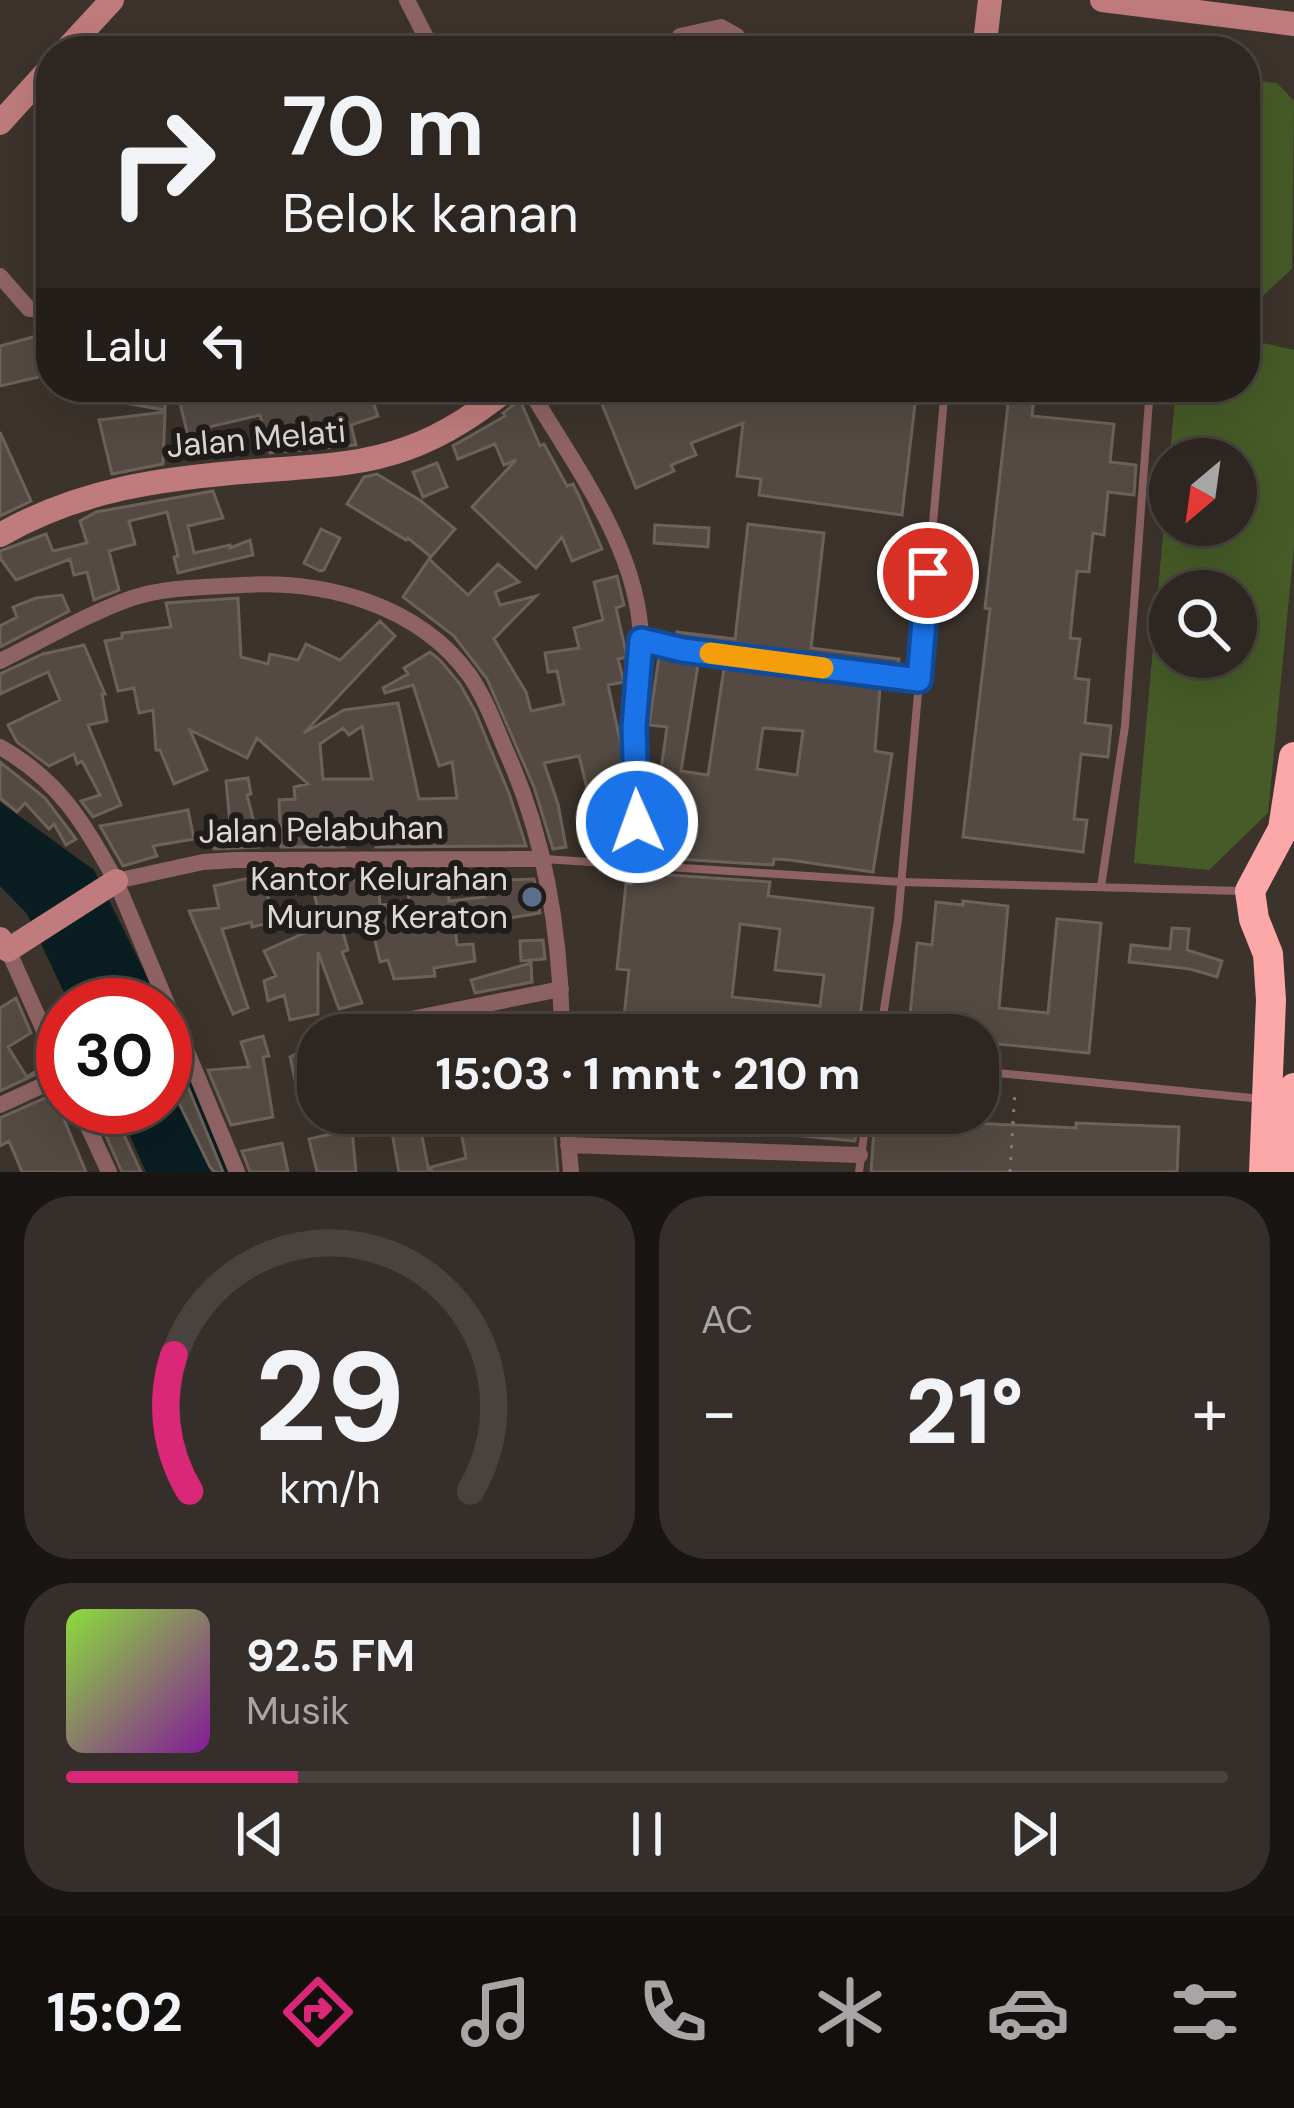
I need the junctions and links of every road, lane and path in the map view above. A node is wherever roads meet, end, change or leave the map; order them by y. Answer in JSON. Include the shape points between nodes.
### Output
{"nodes":[{"id":1,"x":112,"y":0,"type":"edge"},
{"id":2,"x":407,"y":0,"type":"edge"},
{"id":3,"x":991,"y":0,"type":"edge"},
{"id":4,"x":1102,"y":0,"type":"edge"},
{"id":5,"x":1294,"y":24,"type":"edge"},
{"id":6,"x":79,"y":36,"type":"edge"},
{"id":7,"x":425,"y":36,"type":"edge"},
{"id":8,"x":680,"y":36,"type":"edge"},
{"id":9,"x":737,"y":36,"type":"edge"},
{"id":10,"x":986,"y":36,"type":"edge"},
{"id":11,"x":36,"y":83,"type":"edge"},
{"id":12,"x":1,"y":120,"type":"edge"},
{"id":13,"x":0,"y":275,"type":"edge"},
{"id":14,"x":36,"y":309,"type":"edge"},
{"id":15,"x":491,"y":402,"type":"edge"},
{"id":16,"x":537,"y":402,"type":"edge"},
{"id":17,"x":944,"y":402,"type":"edge"},
{"id":18,"x":1149,"y":402,"type":"edge"},
{"id":19,"x":0,"y":535,"type":"edge"},
{"id":20,"x":641,"y":640,"type":"junction"},
{"id":21,"x":0,"y":661,"type":"edge"},
{"id":22,"x":919,"y":680,"type":"junction"},
{"id":23,"x":0,"y":747,"type":"edge"},
{"id":24,"x":1294,"y":757,"type":"edge"},
{"id":25,"x":543,"y":859,"type":"junction"},
{"id":26,"x":631,"y":865,"type":"junction"},
{"id":27,"x":901,"y":882,"type":"junction"},
{"id":28,"x":110,"y":885,"type":"junction"},
{"id":29,"x":1101,"y":887,"type":"junction"},
{"id":30,"x":1250,"y":891,"type":"junction"},
{"id":31,"x":9,"y":953,"type":"edge"},
{"id":32,"x":0,"y":983,"type":"edge"},
{"id":33,"x":561,"y":989,"type":"junction"},
{"id":34,"x":36,"y":1014,"type":"edge"},
{"id":35,"x":437,"y":1014,"type":"edge"},
{"id":36,"x":562,"y":1014,"type":"edge"},
{"id":37,"x":883,"y":1014,"type":"edge"},
{"id":38,"x":999,"y":1073,"type":"edge"},
{"id":39,"x":1016,"y":1074,"type":"junction"},
{"id":40,"x":36,"y":1087,"type":"edge"},
{"id":41,"x":1288,"y":1098,"type":"edge"},
{"id":42,"x":0,"y":1105,"type":"edge"},
{"id":43,"x":91,"y":1134,"type":"edge"},
{"id":44,"x":567,"y":1134,"type":"edge"},
{"id":45,"x":864,"y":1134,"type":"edge"},
{"id":46,"x":568,"y":1145,"type":"junction"},
{"id":47,"x":859,"y":1164,"type":"edge"},
{"id":48,"x":109,"y":1172,"type":"edge"},
{"id":49,"x":237,"y":1172,"type":"edge"},
{"id":50,"x":571,"y":1172,"type":"edge"},
{"id":51,"x":1010,"y":1172,"type":"edge"},
{"id":52,"x":1264,"y":1172,"type":"edge"},
{"id":53,"x":1288,"y":1172,"type":"edge"}],
"edges":[{"from":1,"to":6,"type":"main road"},
{"from":2,"to":7,"type":"street"},
{"from":3,"to":10,"type":"main road"},
{"from":4,"to":5,"type":"main road"},
{"from":8,"to":9,"type":"street","via":[[721,27]]},
{"from":11,"to":12,"type":"main road"},
{"from":13,"to":14,"type":"street"},
{"from":15,"to":19,"type":"main road","name":"Jalan Melati","via":[[410,448],[363,461],[152,481],[62,503]]},
{"from":16,"to":20,"type":"street","via":[[616,540]]},
{"from":17,"to":22,"type":"lane"},
{"from":18,"to":29,"type":"lane","via":[[1126,726]]},
{"from":20,"to":22,"type":"street"},
{"from":20,"to":26,"type":"street"},
{"from":21,"to":25,"type":"street","via":[[134,598],[268,584],[340,592],[420,630],[469,676],[528,798]]},
{"from":22,"to":27,"type":"lane"},
{"from":23,"to":28,"type":"street","via":[[49,779],[73,808]]},
{"from":24,"to":30,"type":"highway","via":[[1283,830]]},
{"from":25,"to":26,"type":"lane"},
{"from":25,"to":28,"type":"street","name":"Jalan Pelabuhan","via":[[235,860]]},
{"from":25,"to":33,"type":"street"},
{"from":26,"to":27,"type":"lane"},
{"from":27,"to":29,"type":"lane"},
{"from":27,"to":37,"type":"lane"},
{"from":28,"to":31,"type":"main road"},
{"from":28,"to":49,"type":"street"},
{"from":29,"to":30,"type":"lane"},
{"from":30,"to":41,"type":"highway","via":[[1268,954]]},
{"from":31,"to":32,"type":"street"},
{"from":31,"to":34,"type":"street"},
{"from":33,"to":35,"type":"street"},
{"from":33,"to":36,"type":"street"},
{"from":38,"to":39,"type":"lane"},
{"from":39,"to":41,"type":"lane"},
{"from":39,"to":51,"type":"path"},
{"from":40,"to":42,"type":"street"},
{"from":41,"to":52,"type":"highway"},
{"from":41,"to":53,"type":"highway"},
{"from":43,"to":48,"type":"street"},
{"from":44,"to":46,"type":"street"},
{"from":45,"to":47,"type":"lane"},
{"from":46,"to":47,"type":"street"},
{"from":46,"to":50,"type":"street"}]}
